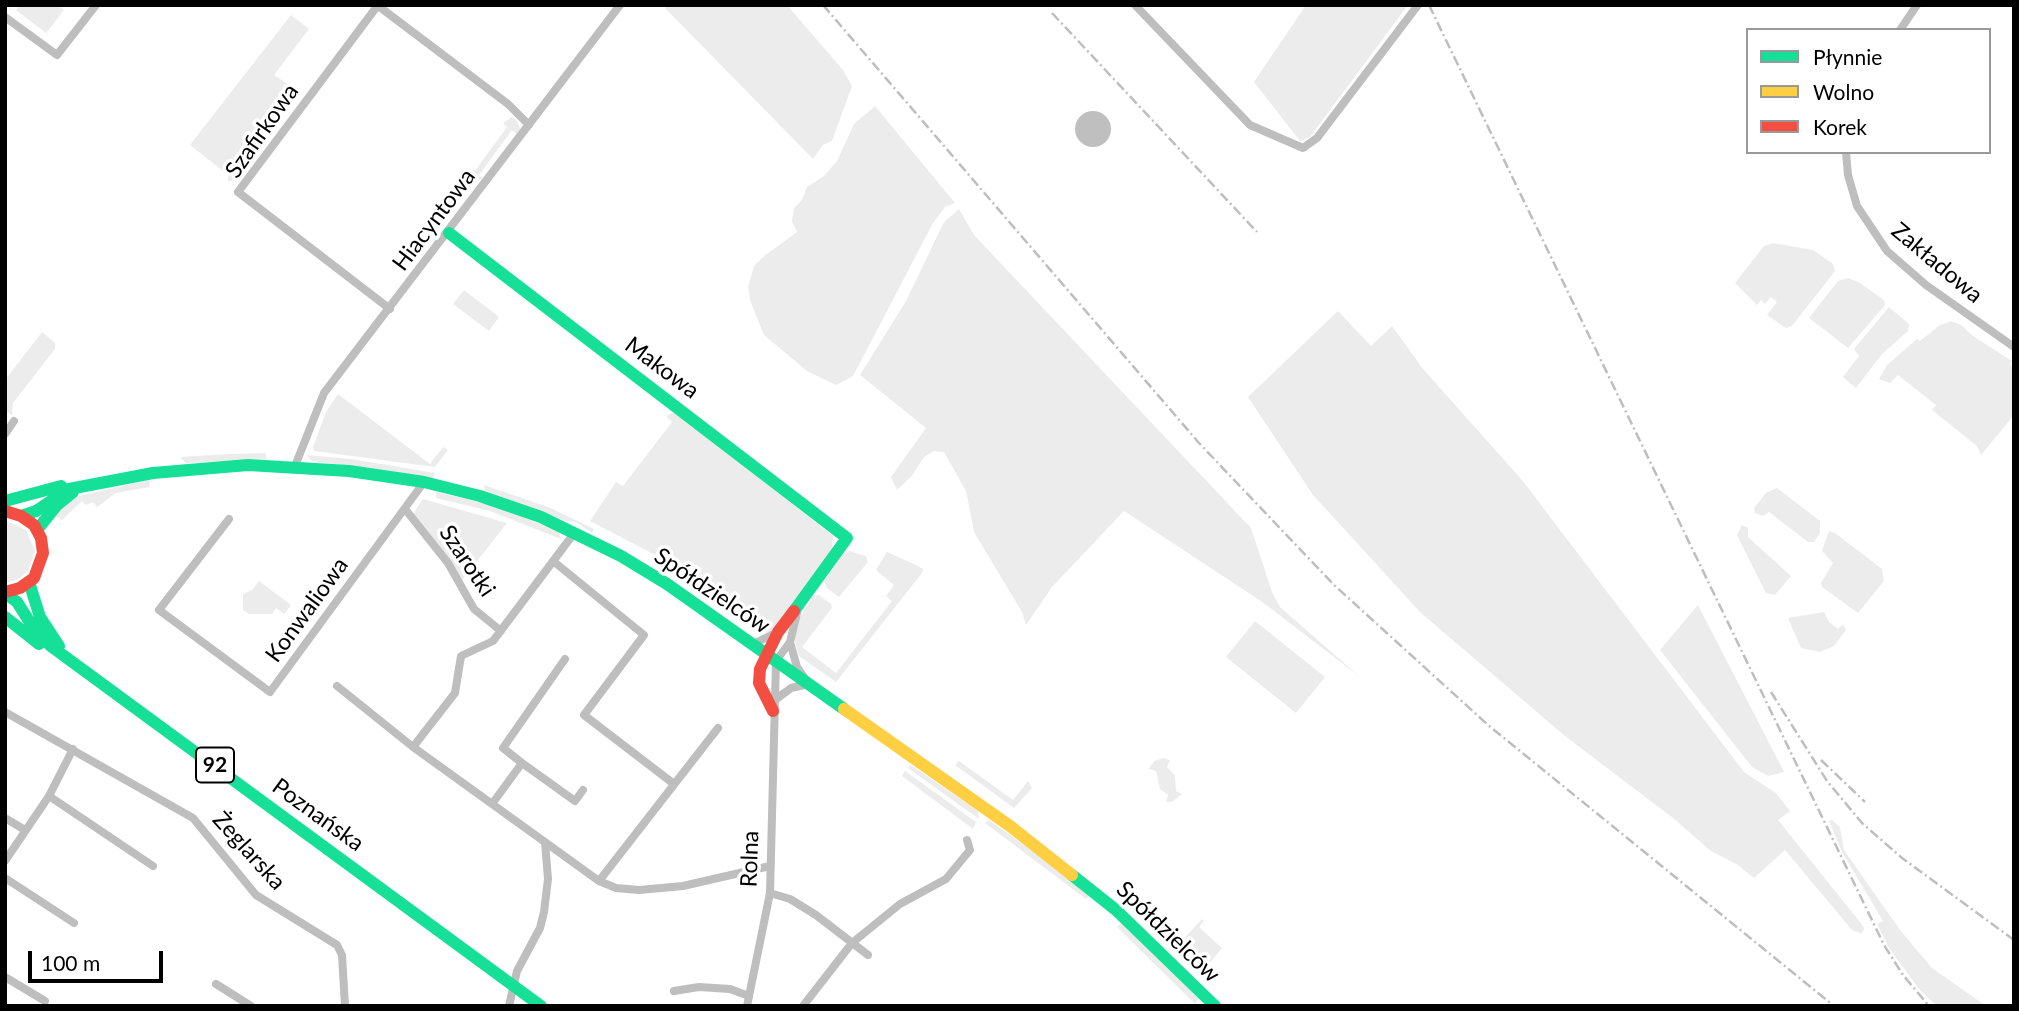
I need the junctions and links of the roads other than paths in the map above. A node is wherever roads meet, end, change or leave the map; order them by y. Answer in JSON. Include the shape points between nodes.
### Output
{"nodes":[{"id":1,"x":96,"y":5,"type":"edge"},
{"id":2,"x":377,"y":5,"type":"edge"},
{"id":3,"x":621,"y":5,"type":"edge"},
{"id":4,"x":1135,"y":5,"type":"edge"},
{"id":5,"x":1418,"y":5,"type":"edge"},
{"id":6,"x":1917,"y":5,"type":"edge"},
{"id":7,"x":5,"y":17,"type":"edge"},
{"id":8,"x":1901,"y":28,"type":"edge"},
{"id":9,"x":529,"y":125,"type":"junction"},
{"id":10,"x":1846,"y":154,"type":"edge"},
{"id":11,"x":449,"y":233,"type":"junction"},
{"id":12,"x":390,"y":309,"type":"junction"},
{"id":13,"x":2014,"y":348,"type":"edge"},
{"id":14,"x":14,"y":421,"type":"dead end"},
{"id":15,"x":5,"y":434,"type":"edge"},
{"id":16,"x":295,"y":466,"type":"junction"},
{"id":17,"x":424,"y":482,"type":"junction"},
{"id":18,"x":87,"y":486,"type":"junction"},
{"id":19,"x":6,"y":509,"type":"edge"},
{"id":20,"x":405,"y":509,"type":"junction"},
{"id":21,"x":21,"y":516,"type":"junction"},
{"id":22,"x":229,"y":520,"type":"dead end"},
{"id":23,"x":37,"y":530,"type":"junction"},
{"id":24,"x":575,"y":532,"type":"junction"},
{"id":25,"x":847,"y":538,"type":"joint"},
{"id":26,"x":553,"y":561,"type":"junction"},
{"id":27,"x":29,"y":582,"type":"junction"},
{"id":28,"x":5,"y":592,"type":"edge"},
{"id":29,"x":807,"y":595,"type":"junction"},
{"id":30,"x":5,"y":617,"type":"edge"},
{"id":31,"x":501,"y":631,"type":"junction"},
{"id":32,"x":778,"y":632,"type":"junction"},
{"id":33,"x":790,"y":642,"type":"junction"},
{"id":34,"x":753,"y":644,"type":"junction"},
{"id":35,"x":772,"y":658,"type":"junction"},
{"id":36,"x":71,"y":659,"type":"junction"},
{"id":37,"x":565,"y":659,"type":"dead end"},
{"id":38,"x":809,"y":684,"type":"junction"},
{"id":39,"x":337,"y":686,"type":"dead end"},
{"id":40,"x":774,"y":706,"type":"junction"},
{"id":41,"x":5,"y":712,"type":"edge"},
{"id":42,"x":718,"y":728,"type":"dead end"},
{"id":43,"x":413,"y":747,"type":"junction"},
{"id":44,"x":73,"y":749,"type":"junction"},
{"id":45,"x":522,"y":763,"type":"junction"},
{"id":46,"x":674,"y":784,"type":"junction"},
{"id":47,"x":583,"y":790,"type":"dead end"},
{"id":48,"x":50,"y":796,"type":"junction"},
{"id":49,"x":492,"y":804,"type":"junction"},
{"id":50,"x":5,"y":818,"type":"edge"},
{"id":51,"x":25,"y":830,"type":"junction"},
{"id":52,"x":967,"y":840,"type":"dead end"},
{"id":53,"x":545,"y":842,"type":"junction"},
{"id":54,"x":5,"y":861,"type":"edge"},
{"id":55,"x":153,"y":866,"type":"dead end"},
{"id":56,"x":771,"y":866,"type":"junction"},
{"id":57,"x":5,"y":878,"type":"edge"},
{"id":58,"x":599,"y":881,"type":"junction"},
{"id":59,"x":770,"y":893,"type":"junction"},
{"id":60,"x":74,"y":923,"type":"dead end"},
{"id":61,"x":852,"y":943,"type":"junction"},
{"id":62,"x":869,"y":955,"type":"dead end"},
{"id":63,"x":5,"y":977,"type":"edge"},
{"id":64,"x":216,"y":984,"type":"dead end"},
{"id":65,"x":515,"y":986,"type":"junction"},
{"id":66,"x":674,"y":991,"type":"dead end"},
{"id":67,"x":750,"y":996,"type":"junction"},
{"id":68,"x":44,"y":1001,"type":"dead end"},
{"id":69,"x":251,"y":1006,"type":"edge"},
{"id":70,"x":345,"y":1006,"type":"edge"},
{"id":71,"x":509,"y":1006,"type":"edge"},
{"id":72,"x":541,"y":1006,"type":"edge"},
{"id":73,"x":747,"y":1006,"type":"edge"},
{"id":74,"x":803,"y":1006,"type":"edge"},
{"id":75,"x":1215,"y":1006,"type":"edge"}],
"edges":[{"from":1,"to":7,"type":"street","via":[[57,55]]},
{"from":2,"to":9,"type":"street"},
{"from":2,"to":12,"type":"street","name":"Szafirkowa","via":[[237,192]]},
{"from":3,"to":9,"type":"street","name":"Hiacyntowa"},
{"from":4,"to":5,"type":"street","via":[[1251,125],[1303,148],[1317,138]]},
{"from":6,"to":8,"type":"street"},
{"from":9,"to":11,"type":"street","name":"Hiacyntowa"},
{"from":10,"to":13,"type":"street","name":"Zakładowa","via":[[1851,191],[1878,241],[1912,273]]},
{"from":11,"to":12,"type":"street","name":"Hiacyntowa"},
{"from":11,"to":25,"type":"street","name":"Makowa"},
{"from":12,"to":16,"type":"street","name":"Hiacyntowa","via":[[324,393]]},
{"from":14,"to":15,"type":"street"},
{"from":16,"to":17,"type":"street","name":"Spółdzielców"},
{"from":16,"to":18,"type":"street","name":"Spółdzielców","via":[[198,468]]},
{"from":17,"to":20,"type":"street","name":"Konwaliowa"},
{"from":17,"to":24,"type":"street","name":"Spółdzielców","via":[[503,503]]},
{"from":18,"to":19,"type":"street","via":[[69,484]]},
{"from":18,"to":21,"type":"street","name":"Spółdzielców","via":[[65,490]]},
{"from":18,"to":23,"type":"street","name":"Spółdzielców","via":[[57,505]]},
{"from":19,"to":21,"type":"street"},
{"from":20,"to":22,"type":"street","name":"Konwaliowa","via":[[270,691],[159,610]]},
{"from":20,"to":31,"type":"street","name":"Szarotki","via":[[448,563],[474,609]]},
{"from":21,"to":23,"type":"street"},
{"from":23,"to":27,"type":"street","via":[[43,557]]},
{"from":24,"to":26,"type":"street"},
{"from":24,"to":34,"type":"street","name":"Spółdzielców","via":[[644,570]]},
{"from":25,"to":29,"type":"street","name":"Rolna"},
{"from":26,"to":31,"type":"street"},
{"from":26,"to":46,"type":"street","via":[[645,635],[584,715]]},
{"from":27,"to":28,"type":"street","number":"92"},
{"from":27,"to":36,"type":"street","name":"Poznańska","number":"92","via":[[45,628]]},
{"from":28,"to":36,"type":"street","name":"Poznańska","number":"92","via":[[41,638]]},
{"from":29,"to":32,"type":"street","name":"Rolna"},
{"from":29,"to":33,"type":"street","via":[[794,619]]},
{"from":30,"to":36,"type":"street","via":[[46,649]]},
{"from":31,"to":43,"type":"street","via":[[487,646],[461,656],[455,693]]},
{"from":32,"to":34,"type":"street"},
{"from":32,"to":35,"type":"street","name":"Rolna"},
{"from":33,"to":35,"type":"street"},
{"from":33,"to":38,"type":"street","via":[[797,667]]},
{"from":34,"to":35,"type":"street","name":"Spółdzielców"},
{"from":35,"to":38,"type":"street","name":"Spółdzielców"},
{"from":35,"to":40,"type":"street","name":"Rolna","via":[[760,669],[759,683]]},
{"from":36,"to":65,"type":"street","name":"Poznańska","number":"92"},
{"from":37,"to":45,"type":"street","via":[[503,748]]},
{"from":38,"to":40,"type":"street","via":[[789,689]]},
{"from":38,"to":75,"type":"street","name":"Spółdzielców","via":[[1068,869]]},
{"from":39,"to":43,"type":"street"},
{"from":40,"to":56,"type":"street","name":"Rolna"},
{"from":41,"to":44,"type":"street","name":"Żeglarska"},
{"from":42,"to":46,"type":"street"},
{"from":43,"to":49,"type":"street"},
{"from":44,"to":48,"type":"street"},
{"from":44,"to":70,"type":"street","name":"Żeglarska","via":[[193,818],[256,895],[337,945],[342,955]]},
{"from":45,"to":47,"type":"street","via":[[575,801]]},
{"from":45,"to":49,"type":"street"},
{"from":46,"to":58,"type":"street"},
{"from":48,"to":51,"type":"street"},
{"from":48,"to":55,"type":"street"},
{"from":49,"to":53,"type":"street"},
{"from":50,"to":51,"type":"street"},
{"from":51,"to":54,"type":"street"},
{"from":52,"to":61,"type":"street","via":[[970,850],[946,879],[901,904]]},
{"from":53,"to":58,"type":"street"},
{"from":53,"to":65,"type":"street","via":[[548,879],[544,912],[517,971]]},
{"from":56,"to":58,"type":"street","via":[[683,886],[639,890]]},
{"from":56,"to":59,"type":"street","name":"Rolna"},
{"from":57,"to":60,"type":"street"},
{"from":59,"to":61,"type":"street","via":[[790,899]]},
{"from":59,"to":67,"type":"street","name":"Rolna"},
{"from":61,"to":62,"type":"street"},
{"from":61,"to":74,"type":"street"},
{"from":63,"to":68,"type":"street"},
{"from":64,"to":69,"type":"street"},
{"from":65,"to":71,"type":"street"},
{"from":65,"to":72,"type":"street","name":"Poznańska","number":"92"},
{"from":66,"to":67,"type":"street","via":[[730,989]]},
{"from":67,"to":73,"type":"street","name":"Rolna"}]}
